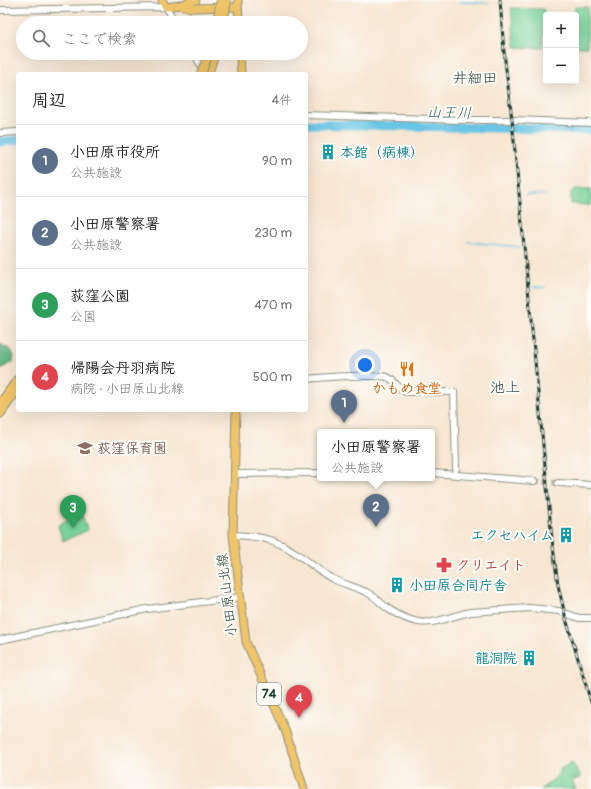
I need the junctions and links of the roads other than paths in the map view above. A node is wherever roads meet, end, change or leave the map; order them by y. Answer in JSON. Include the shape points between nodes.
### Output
{"nodes":[{"id":1,"x":196,"y":0,"type":"edge"},
{"id":2,"x":221,"y":0,"type":"edge"},
{"id":3,"x":227,"y":0,"type":"edge"},
{"id":4,"x":164,"y":3,"type":"edge"},
{"id":5,"x":238,"y":4,"type":"edge"},
{"id":6,"x":180,"y":5,"type":"junction"},
{"id":7,"x":0,"y":10,"type":"edge"},
{"id":8,"x":172,"y":16,"type":"edge"},
{"id":9,"x":218,"y":16,"type":"edge"},
{"id":10,"x":225,"y":16,"type":"edge"},
{"id":11,"x":239,"y":16,"type":"edge"},
{"id":12,"x":198,"y":60,"type":"edge"},
{"id":13,"x":206,"y":60,"type":"edge"},
{"id":14,"x":212,"y":60,"type":"edge"},
{"id":15,"x":240,"y":60,"type":"edge"},
{"id":16,"x":202,"y":72,"type":"edge"},
{"id":17,"x":206,"y":72,"type":"edge"},
{"id":18,"x":208,"y":72,"type":"edge"},
{"id":19,"x":240,"y":72,"type":"edge"},
{"id":20,"x":308,"y":115,"type":"edge"},
{"id":21,"x":591,"y":123,"type":"edge"},
{"id":22,"x":16,"y":132,"type":"edge"},
{"id":23,"x":0,"y":133,"type":"edge"},
{"id":24,"x":308,"y":379,"type":"edge"},
{"id":25,"x":16,"y":382,"type":"edge"},
{"id":26,"x":16,"y":392,"type":"edge"},
{"id":27,"x":0,"y":404,"type":"edge"},
{"id":28,"x":236,"y":412,"type":"edge"},
{"id":29,"x":0,"y":414,"type":"edge"},
{"id":30,"x":456,"y":469,"type":"dead end"},
{"id":31,"x":317,"y":473,"type":"edge"},
{"id":32,"x":435,"y":473,"type":"edge"},
{"id":33,"x":234,"y":474,"type":"junction"},
{"id":34,"x":534,"y":481,"type":"tunnel mouth"},
{"id":35,"x":558,"y":483,"type":"tunnel mouth"},
{"id":36,"x":591,"y":485,"type":"edge"},
{"id":37,"x":233,"y":535,"type":"junction"},
{"id":38,"x":241,"y":597,"type":"junction"},
{"id":39,"x":591,"y":618,"type":"edge"},
{"id":40,"x":0,"y":640,"type":"edge"},
{"id":41,"x":304,"y":789,"type":"edge"}],
"edges":[{"from":1,"to":6,"type":"main road"},
{"from":2,"to":9,"type":"highway","bridge":true},
{"from":3,"to":10,"type":"highway","bridge":true},
{"from":4,"to":6,"type":"main road"},
{"from":4,"to":7,"type":"street"},
{"from":4,"to":8,"type":"street"},
{"from":5,"to":6,"type":"main road","via":[[191,8]]},
{"from":5,"to":11,"type":"main road"},
{"from":12,"to":17,"type":"street"},
{"from":13,"to":16,"type":"highway","bridge":true},
{"from":14,"to":18,"type":"highway"},
{"from":15,"to":19,"type":"main road"},
{"from":20,"to":21,"type":"street"},
{"from":22,"to":23,"type":"street"},
{"from":24,"to":30,"type":"street","via":[[382,376],[388,377],[406,392],[454,392]]},
{"from":25,"to":27,"type":"highway"},
{"from":26,"to":29,"type":"highway"},
{"from":28,"to":33,"type":"main road","name":"小田原山北線","number":"74"},
{"from":31,"to":33,"type":"street"},
{"from":32,"to":34,"type":"street"},
{"from":33,"to":37,"type":"main road","name":"小田原山北線","number":"74"},
{"from":35,"to":36,"type":"street"},
{"from":37,"to":38,"type":"main road","name":"小田原山北線","number":"74"},
{"from":37,"to":39,"type":"street","via":[[267,539],[281,544],[332,578],[368,593],[390,610],[418,622],[440,621],[462,613],[530,608]]},
{"from":38,"to":40,"type":"street","via":[[147,609]]},
{"from":38,"to":41,"type":"main road","name":"小田原山北線","number":"74","via":[[246,642],[285,730]]}]}
